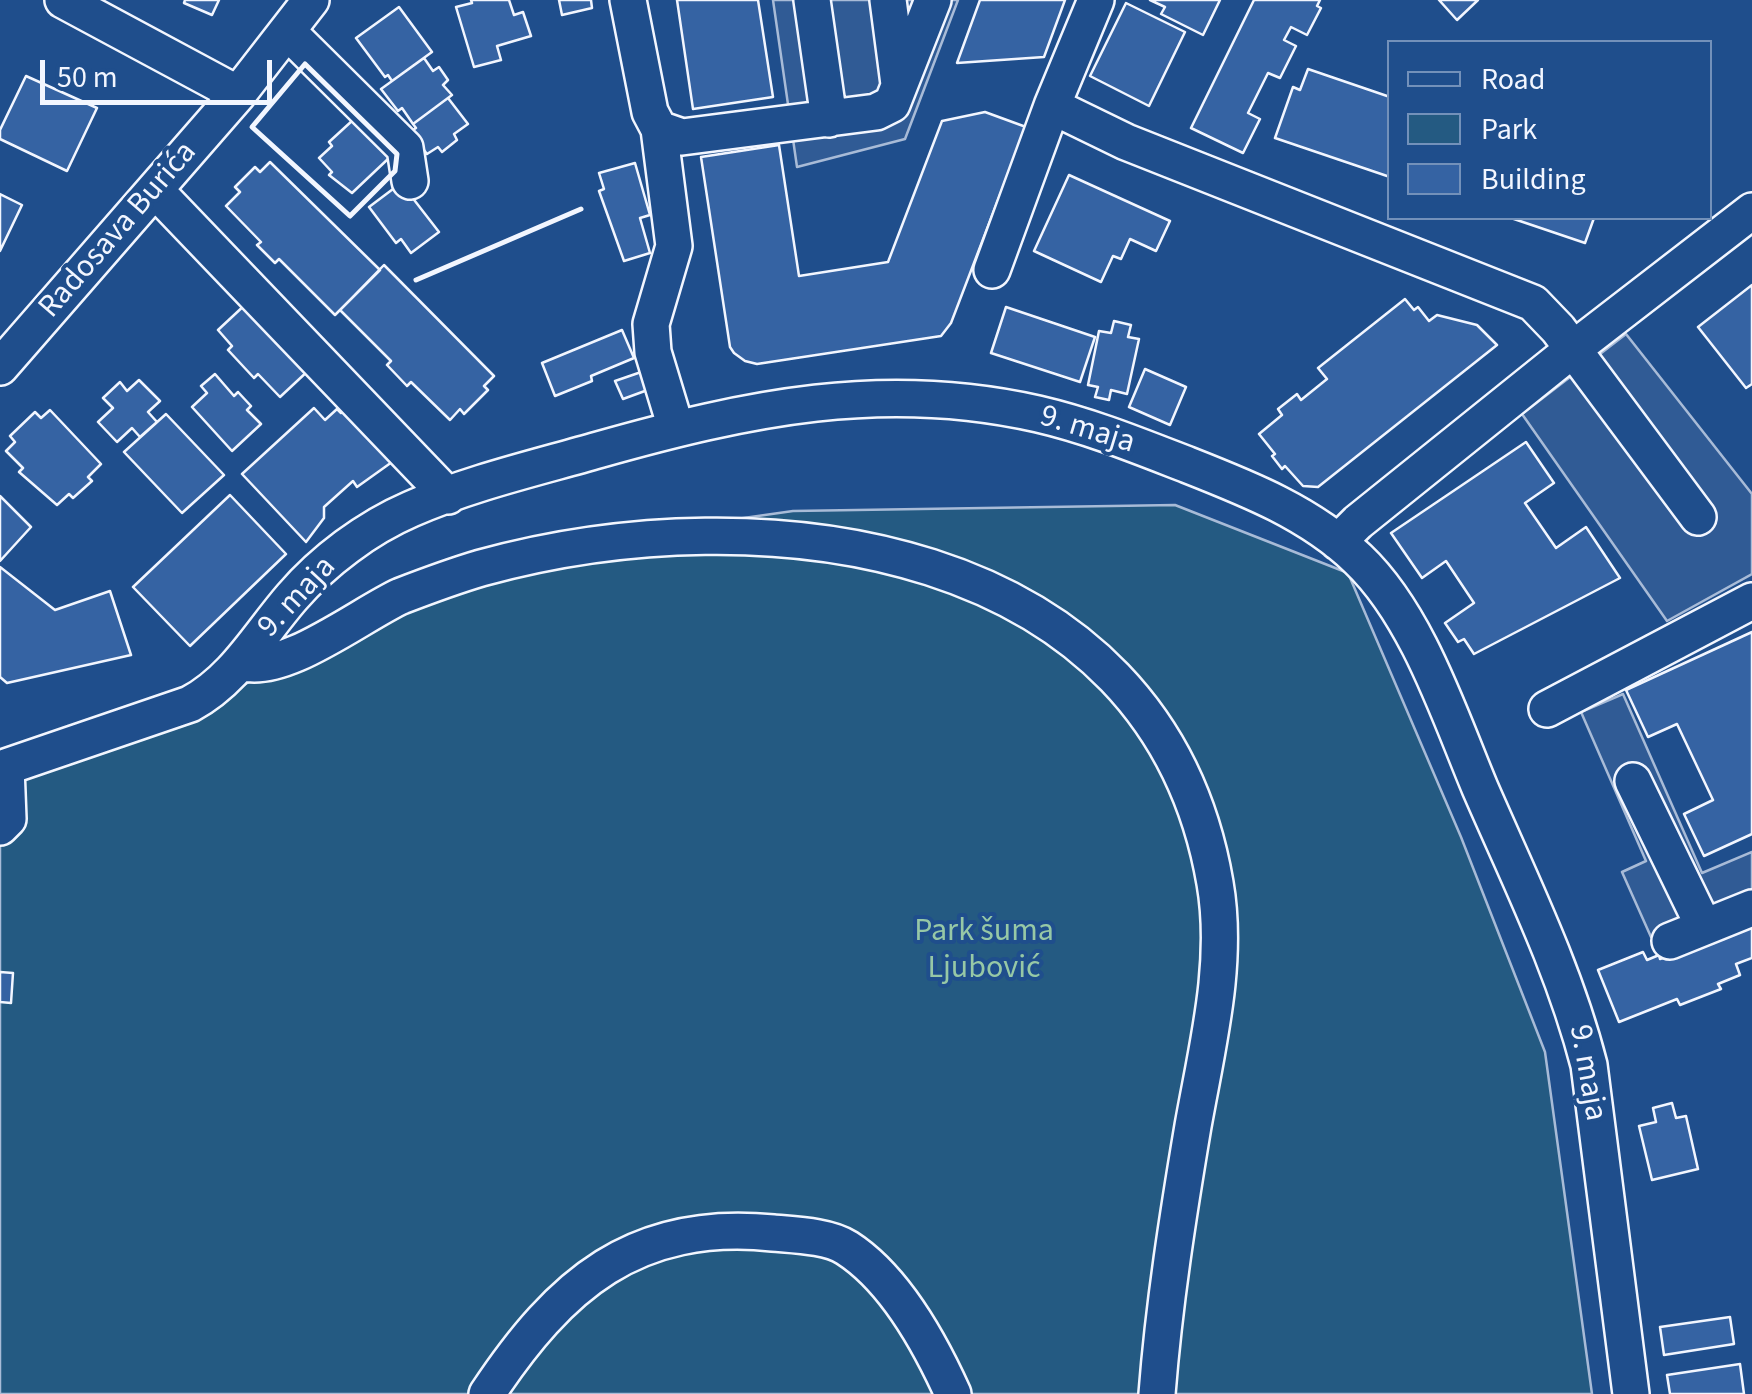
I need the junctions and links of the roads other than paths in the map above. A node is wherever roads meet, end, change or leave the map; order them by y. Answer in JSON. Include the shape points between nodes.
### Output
{"nodes":[{"id":1,"x":63,"y":0,"type":"edge"},
{"id":2,"x":311,"y":0,"type":"edge"},
{"id":3,"x":628,"y":0,"type":"edge"},
{"id":4,"x":812,"y":0,"type":"edge"},
{"id":5,"x":888,"y":0,"type":"edge"},
{"id":6,"x":933,"y":0,"type":"edge"},
{"id":7,"x":1096,"y":0,"type":"edge"},
{"id":8,"x":287,"y":30,"type":"junction"},
{"id":9,"x":900,"y":90,"type":"junction"},
{"id":10,"x":238,"y":94,"type":"junction"},
{"id":11,"x":1052,"y":106,"type":"junction"},
{"id":12,"x":829,"y":119,"type":"junction"},
{"id":13,"x":659,"y":129,"type":"junction"},
{"id":14,"x":410,"y":180,"type":"dead end"},
{"id":15,"x":154,"y":190,"type":"junction"},
{"id":16,"x":1752,"y":211,"type":"edge"},
{"id":17,"x":992,"y":270,"type":"dead end"},
{"id":18,"x":1572,"y":350,"type":"junction"},
{"id":19,"x":0,"y":367,"type":"edge"},
{"id":20,"x":676,"y":428,"type":"junction"},
{"id":21,"x":448,"y":496,"type":"junction"},
{"id":22,"x":1698,"y":517,"type":"dead end"},
{"id":23,"x":1338,"y":542,"type":"junction"},
{"id":24,"x":1752,"y":601,"type":"edge"},
{"id":25,"x":240,"y":662,"type":"junction"},
{"id":26,"x":1547,"y":709,"type":"dead end"},
{"id":27,"x":3,"y":768,"type":"edge"},
{"id":28,"x":1633,"y":782,"type":"dead end"},
{"id":29,"x":0,"y":827,"type":"edge"},
{"id":30,"x":1752,"y":908,"type":"edge"},
{"id":31,"x":1704,"y":927,"type":"junction"},
{"id":32,"x":1670,"y":941,"type":"dead end"},
{"id":33,"x":488,"y":1394,"type":"edge"},
{"id":34,"x":953,"y":1394,"type":"edge"},
{"id":35,"x":1157,"y":1394,"type":"edge"},
{"id":36,"x":1631,"y":1394,"type":"edge"}],
"edges":[{"from":1,"to":10,"type":"street"},
{"from":2,"to":8,"type":"street","name":"Radosava Burića"},
{"from":3,"to":13,"type":"street"},
{"from":4,"to":12,"type":"street"},
{"from":5,"to":9,"type":"street"},
{"from":6,"to":9,"type":"street"},
{"from":7,"to":11,"type":"street"},
{"from":8,"to":10,"type":"street","name":"Radosava Burića"},
{"from":8,"to":14,"type":"street","via":[[405,148]]},
{"from":9,"to":12,"type":"street","via":[[876,112]]},
{"from":10,"to":15,"type":"street","name":"Radosava Burića"},
{"from":11,"to":17,"type":"street"},
{"from":11,"to":18,"type":"street","via":[[1126,142],[1511,292],[1546,314]]},
{"from":12,"to":13,"type":"street","via":[[682,137]]},
{"from":13,"to":20,"type":"street","via":[[674,246],[651,324]]},
{"from":15,"to":19,"type":"street","name":"Radosava Burića"},
{"from":15,"to":21,"type":"street"},
{"from":16,"to":18,"type":"street"},
{"from":18,"to":22,"type":"street"},
{"from":18,"to":23,"type":"street"},
{"from":20,"to":21,"type":"street","name":"9. maja"},
{"from":20,"to":23,"type":"street","name":"9. maja","via":[[833,399],[1001,407],[1087,428],[1238,484]]},
{"from":21,"to":25,"type":"street","name":"9. maja","via":[[412,508],[352,543],[295,594]]},
{"from":23,"to":36,"type":"street","name":"9. maja","via":[[1406,623],[1565,981],[1589,1065]]},
{"from":24,"to":26,"type":"street"},
{"from":25,"to":27,"type":"street","name":"9. maja","via":[[190,704]]},
{"from":25,"to":35,"type":"street","via":[[278,661],[400,597],[477,569],[645,537],[741,536],[876,550],[944,569],[1017,601],[1074,641],[1127,690],[1169,752],[1199,820],[1215,884],[1213,1012],[1165,1294]]},
{"from":27,"to":29,"type":"street","via":[[8,818]]},
{"from":28,"to":31,"type":"street"},
{"from":30,"to":31,"type":"street"},
{"from":31,"to":32,"type":"street"},
{"from":33,"to":34,"type":"street","via":[[522,1344],[588,1278],[663,1239],[743,1230],[846,1247],[906,1306]]}]}
